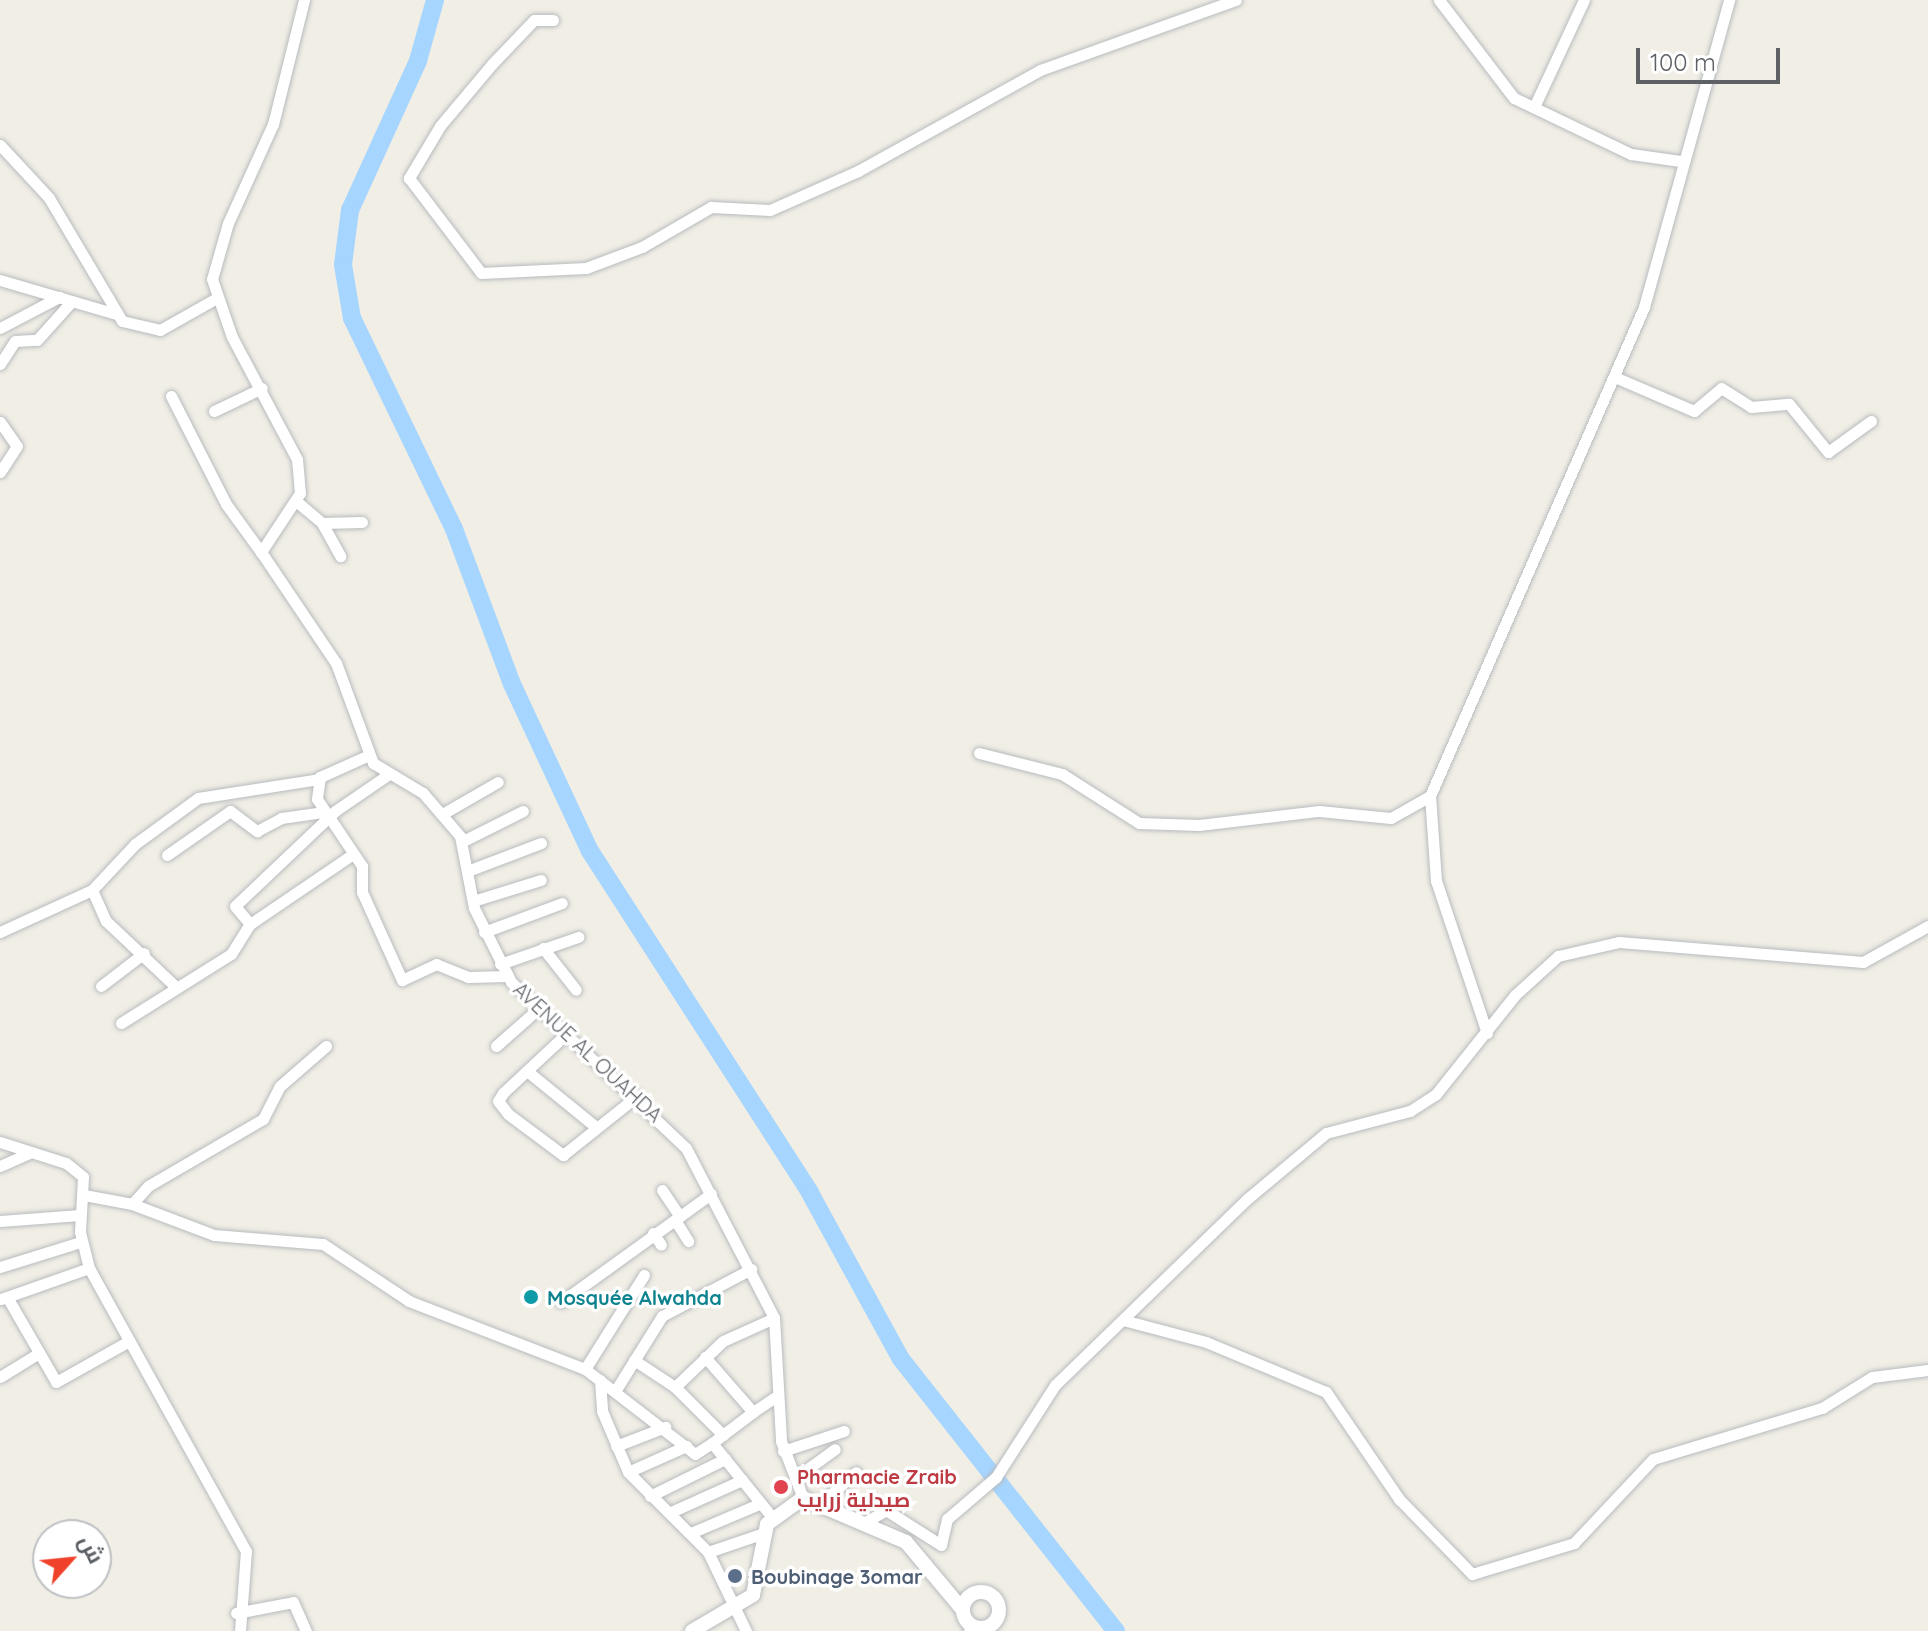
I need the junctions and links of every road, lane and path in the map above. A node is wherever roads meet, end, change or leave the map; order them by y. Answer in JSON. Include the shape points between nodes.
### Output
{"nodes":[{"id":1,"x":304,"y":0,"type":"edge"},
{"id":2,"x":1236,"y":0,"type":"edge"},
{"id":3,"x":1439,"y":0,"type":"edge"},
{"id":4,"x":1584,"y":0,"type":"edge"},
{"id":5,"x":1729,"y":0,"type":"edge"},
{"id":6,"x":553,"y":20,"type":"dead end"},
{"id":7,"x":1534,"y":107,"type":"junction"},
{"id":8,"x":0,"y":145,"type":"edge"},
{"id":9,"x":1681,"y":161,"type":"junction"},
{"id":10,"x":0,"y":280,"type":"edge"},
{"id":11,"x":59,"y":297,"type":"junction"},
{"id":12,"x":215,"y":299,"type":"junction"},
{"id":13,"x":72,"y":301,"type":"junction"},
{"id":14,"x":116,"y":314,"type":"junction"},
{"id":15,"x":0,"y":328,"type":"edge"},
{"id":16,"x":0,"y":364,"type":"edge"},
{"id":17,"x":1617,"y":378,"type":"junction"},
{"id":18,"x":262,"y":388,"type":"junction"},
{"id":19,"x":171,"y":396,"type":"dead end"},
{"id":20,"x":214,"y":411,"type":"dead end"},
{"id":21,"x":1871,"y":421,"type":"dead end"},
{"id":22,"x":0,"y":422,"type":"edge"},
{"id":23,"x":0,"y":472,"type":"edge"},
{"id":24,"x":296,"y":501,"type":"junction"},
{"id":25,"x":362,"y":522,"type":"dead end"},
{"id":26,"x":322,"y":523,"type":"junction"},
{"id":27,"x":261,"y":552,"type":"junction"},
{"id":28,"x":340,"y":556,"type":"dead end"},
{"id":29,"x":979,"y":753,"type":"dead end"},
{"id":30,"x":369,"y":755,"type":"junction"},
{"id":31,"x":389,"y":774,"type":"junction"},
{"id":32,"x":319,"y":779,"type":"junction"},
{"id":33,"x":498,"y":782,"type":"dead end"},
{"id":34,"x":1430,"y":796,"type":"junction"},
{"id":35,"x":523,"y":811,"type":"dead end"},
{"id":36,"x":444,"y":813,"type":"junction"},
{"id":37,"x":326,"y":817,"type":"junction"},
{"id":38,"x":463,"y":841,"type":"junction"},
{"id":39,"x":541,"y":843,"type":"dead end"},
{"id":40,"x":167,"y":855,"type":"dead end"},
{"id":41,"x":350,"y":856,"type":"junction"},
{"id":42,"x":470,"y":870,"type":"junction"},
{"id":43,"x":541,"y":880,"type":"dead end"},
{"id":44,"x":92,"y":890,"type":"junction"},
{"id":45,"x":473,"y":901,"type":"junction"},
{"id":46,"x":562,"y":903,"type":"dead end"},
{"id":47,"x":250,"y":924,"type":"junction"},
{"id":48,"x":1928,"y":926,"type":"edge"},
{"id":49,"x":0,"y":932,"type":"edge"},
{"id":50,"x":484,"y":932,"type":"junction"},
{"id":51,"x":578,"y":937,"type":"dead end"},
{"id":52,"x":543,"y":948,"type":"junction"},
{"id":53,"x":144,"y":953,"type":"junction"},
{"id":54,"x":500,"y":964,"type":"junction"},
{"id":55,"x":508,"y":976,"type":"junction"},
{"id":56,"x":101,"y":986,"type":"dead end"},
{"id":57,"x":175,"y":986,"type":"junction"},
{"id":58,"x":576,"y":990,"type":"dead end"},
{"id":59,"x":538,"y":1009,"type":"junction"},
{"id":60,"x":121,"y":1023,"type":"dead end"},
{"id":61,"x":1487,"y":1033,"type":"junction"},
{"id":62,"x":565,"y":1035,"type":"junction"},
{"id":63,"x":326,"y":1046,"type":"dead end"},
{"id":64,"x":496,"y":1046,"type":"dead end"},
{"id":65,"x":527,"y":1071,"type":"junction"},
{"id":66,"x":637,"y":1096,"type":"junction"},
{"id":67,"x":596,"y":1127,"type":"junction"},
{"id":68,"x":0,"y":1142,"type":"edge"},
{"id":69,"x":29,"y":1153,"type":"junction"},
{"id":70,"x":0,"y":1166,"type":"edge"},
{"id":71,"x":662,"y":1190,"type":"dead end"},
{"id":72,"x":711,"y":1194,"type":"junction"},
{"id":73,"x":84,"y":1195,"type":"junction"},
{"id":74,"x":132,"y":1204,"type":"junction"},
{"id":75,"x":80,"y":1215,"type":"junction"},
{"id":76,"x":678,"y":1218,"type":"junction"},
{"id":77,"x":0,"y":1221,"type":"edge"},
{"id":78,"x":653,"y":1233,"type":"junction"},
{"id":79,"x":688,"y":1241,"type":"dead end"},
{"id":80,"x":81,"y":1242,"type":"junction"},
{"id":81,"x":661,"y":1245,"type":"dead end"},
{"id":82,"x":0,"y":1267,"type":"edge"},
{"id":83,"x":89,"y":1268,"type":"junction"},
{"id":84,"x":751,"y":1269,"type":"junction"},
{"id":85,"x":644,"y":1275,"type":"dead end"},
{"id":86,"x":3,"y":1298,"type":"edge"},
{"id":87,"x":561,"y":1302,"type":"dead end"},
{"id":88,"x":774,"y":1318,"type":"junction"},
{"id":89,"x":1123,"y":1320,"type":"junction"},
{"id":90,"x":129,"y":1341,"type":"junction"},
{"id":91,"x":39,"y":1353,"type":"junction"},
{"id":92,"x":705,"y":1357,"type":"junction"},
{"id":93,"x":634,"y":1360,"type":"junction"},
{"id":94,"x":585,"y":1369,"type":"junction"},
{"id":95,"x":1928,"y":1370,"type":"edge"},
{"id":96,"x":0,"y":1377,"type":"edge"},
{"id":97,"x":600,"y":1380,"type":"junction"},
{"id":98,"x":675,"y":1387,"type":"junction"},
{"id":99,"x":617,"y":1388,"type":"junction"},
{"id":100,"x":778,"y":1395,"type":"junction"},
{"id":101,"x":753,"y":1412,"type":"junction"},
{"id":102,"x":665,"y":1427,"type":"junction"},
{"id":103,"x":844,"y":1431,"type":"dead end"},
{"id":104,"x":723,"y":1435,"type":"junction"},
{"id":105,"x":712,"y":1443,"type":"junction"},
{"id":106,"x":616,"y":1446,"type":"junction"},
{"id":107,"x":686,"y":1446,"type":"junction"},
{"id":108,"x":835,"y":1449,"type":"dead end"},
{"id":109,"x":783,"y":1451,"type":"junction"},
{"id":110,"x":725,"y":1459,"type":"junction"},
{"id":111,"x":628,"y":1472,"type":"junction"},
{"id":112,"x":856,"y":1472,"type":"dead end"},
{"id":113,"x":795,"y":1478,"type":"junction"},
{"id":114,"x":742,"y":1480,"type":"junction"},
{"id":115,"x":650,"y":1496,"type":"junction"},
{"id":116,"x":803,"y":1498,"type":"junction"},
{"id":117,"x":759,"y":1504,"type":"junction"},
{"id":118,"x":820,"y":1504,"type":"junction"},
{"id":119,"x":671,"y":1512,"type":"junction"},
{"id":120,"x":772,"y":1517,"type":"junction"},
{"id":121,"x":862,"y":1524,"type":"junction"},
{"id":122,"x":693,"y":1532,"type":"junction"},
{"id":123,"x":764,"y":1533,"type":"junction"},
{"id":124,"x":708,"y":1552,"type":"junction"},
{"id":125,"x":942,"y":1578,"type":"junction"},
{"id":126,"x":975,"y":1594,"type":"junction"},
{"id":127,"x":736,"y":1608,"type":"junction"},
{"id":128,"x":962,"y":1609,"type":"junction"},
{"id":129,"x":236,"y":1613,"type":"junction"},
{"id":130,"x":985,"y":1628,"type":"edge"},
{"id":131,"x":240,"y":1631,"type":"edge"},
{"id":132,"x":306,"y":1631,"type":"edge"},
{"id":133,"x":692,"y":1631,"type":"edge"},
{"id":134,"x":746,"y":1631,"type":"edge"}],
"edges":[{"from":1,"to":12,"type":"street","via":[[273,124],[214,263]]},
{"from":2,"to":6,"type":"street","via":[[1040,70],[858,171],[770,210],[711,207],[642,247],[586,268],[481,273],[409,178],[440,126],[492,64],[534,20]]},
{"from":3,"to":7,"type":"street","via":[[1501,86]]},
{"from":4,"to":7,"type":"street"},
{"from":5,"to":9,"type":"street"},
{"from":7,"to":9,"type":"street","via":[[1631,154]]},
{"from":8,"to":14,"type":"street","via":[[49,198]]},
{"from":9,"to":17,"type":"street","via":[[1644,307]]},
{"from":10,"to":11,"type":"street"},
{"from":11,"to":13,"type":"street"},
{"from":11,"to":15,"type":"street"},
{"from":12,"to":14,"type":"street","via":[[160,330],[141,330]]},
{"from":12,"to":18,"type":"street"},
{"from":13,"to":14,"type":"street"},
{"from":13,"to":16,"type":"street","via":[[37,340],[15,341]]},
{"from":17,"to":21,"type":"street","via":[[1694,411],[1721,388],[1751,407],[1789,404],[1828,452]]},
{"from":17,"to":34,"type":"street"},
{"from":18,"to":20,"type":"street"},
{"from":18,"to":24,"type":"street","via":[[295,450]]},
{"from":19,"to":27,"type":"street","name":"AVENUE AL OUAHDA","via":[[226,504]]},
{"from":22,"to":23,"type":"street","via":[[17,446]]},
{"from":24,"to":26,"type":"street"},
{"from":24,"to":27,"type":"street"},
{"from":25,"to":26,"type":"street"},
{"from":26,"to":28,"type":"street"},
{"from":27,"to":30,"type":"street","name":"AVENUE AL OUAHDA","via":[[336,663]]},
{"from":29,"to":34,"type":"street","via":[[1062,774],[1139,823],[1199,825],[1319,811],[1391,818]]},
{"from":30,"to":31,"type":"street","name":"AVENUE AL OUAHDA"},
{"from":30,"to":32,"type":"street"},
{"from":31,"to":36,"type":"street","name":"AVENUE AL OUAHDA"},
{"from":31,"to":37,"type":"street"},
{"from":32,"to":37,"type":"street"},
{"from":32,"to":44,"type":"street","via":[[198,798],[135,844]]},
{"from":33,"to":36,"type":"street"},
{"from":34,"to":61,"type":"street","via":[[1433,872]]},
{"from":35,"to":38,"type":"street"},
{"from":36,"to":38,"type":"street","name":"AVENUE AL OUAHDA"},
{"from":37,"to":40,"type":"street","via":[[281,818],[257,831],[230,811]]},
{"from":37,"to":41,"type":"street"},
{"from":37,"to":47,"type":"street","via":[[235,906]]},
{"from":38,"to":42,"type":"street","name":"AVENUE AL OUAHDA"},
{"from":39,"to":42,"type":"street"},
{"from":41,"to":47,"type":"street"},
{"from":41,"to":55,"type":"street","via":[[362,866],[362,892],[402,980],[436,964],[468,977]]},
{"from":42,"to":45,"type":"street","name":"AVENUE AL OUAHDA"},
{"from":43,"to":45,"type":"street"},
{"from":44,"to":49,"type":"street"},
{"from":44,"to":53,"type":"street","via":[[101,916]]},
{"from":45,"to":50,"type":"street","name":"AVENUE AL OUAHDA"},
{"from":46,"to":50,"type":"street"},
{"from":47,"to":57,"type":"street","via":[[231,954]]},
{"from":48,"to":61,"type":"street","via":[[1863,962],[1766,959],[1645,943],[1582,946],[1539,970]]},
{"from":50,"to":54,"type":"street","name":"AVENUE AL OUAHDA"},
{"from":51,"to":52,"type":"street"},
{"from":52,"to":54,"type":"street"},
{"from":52,"to":58,"type":"street"},
{"from":53,"to":56,"type":"street"},
{"from":53,"to":57,"type":"street"},
{"from":54,"to":55,"type":"street","name":"AVENUE AL OUAHDA"},
{"from":55,"to":59,"type":"street","name":"AVENUE AL OUAHDA"},
{"from":57,"to":60,"type":"street"},
{"from":59,"to":62,"type":"street","name":"AVENUE AL OUAHDA"},
{"from":59,"to":64,"type":"street"},
{"from":61,"to":89,"type":"street","via":[[1425,1102],[1342,1126],[1313,1142]]},
{"from":62,"to":65,"type":"street"},
{"from":62,"to":66,"type":"street","name":"AVENUE AL OUAHDA"},
{"from":63,"to":74,"type":"street","via":[[280,1086],[263,1119],[148,1186]]},
{"from":65,"to":67,"type":"street"},
{"from":65,"to":67,"type":"street","via":[[499,1104],[553,1151],[567,1153]]},
{"from":66,"to":67,"type":"street"},
{"from":66,"to":72,"type":"street","name":"AVENUE AL OUAHDA","via":[[686,1148]]},
{"from":68,"to":69,"type":"street"},
{"from":69,"to":70,"type":"street"},
{"from":69,"to":73,"type":"street","via":[[76,1169]]},
{"from":71,"to":76,"type":"street"},
{"from":72,"to":76,"type":"street"},
{"from":72,"to":84,"type":"street","name":"AVENUE AL OUAHDA"},
{"from":73,"to":74,"type":"street"},
{"from":73,"to":75,"type":"street"},
{"from":74,"to":94,"type":"street","via":[[214,1235],[323,1244],[409,1301]]},
{"from":75,"to":77,"type":"street"},
{"from":75,"to":80,"type":"street"},
{"from":76,"to":78,"type":"street"},
{"from":76,"to":79,"type":"street"},
{"from":78,"to":81,"type":"street"},
{"from":78,"to":87,"type":"street"},
{"from":80,"to":82,"type":"street"},
{"from":80,"to":83,"type":"street"},
{"from":83,"to":86,"type":"street"},
{"from":83,"to":90,"type":"street"},
{"from":84,"to":88,"type":"street","name":"AVENUE AL OUAHDA"},
{"from":84,"to":93,"type":"street","via":[[662,1316]]},
{"from":85,"to":94,"type":"street"},
{"from":86,"to":91,"type":"street"},
{"from":88,"to":92,"type":"street","via":[[741,1328]]},
{"from":88,"to":100,"type":"street","name":"AVENUE AL OUAHDA"},
{"from":89,"to":95,"type":"street","via":[[1206,1342],[1326,1392],[1399,1499],[1472,1574],[1574,1543],[1653,1459],[1822,1408],[1872,1377]]},
{"from":89,"to":121,"type":"street","via":[[1030,1413],[996,1477],[947,1519],[941,1545],[886,1510]]},
{"from":90,"to":91,"type":"street","via":[[56,1382]]},
{"from":90,"to":129,"type":"street","via":[[246,1551]]},
{"from":91,"to":96,"type":"street"},
{"from":92,"to":98,"type":"street"},
{"from":92,"to":101,"type":"street"},
{"from":93,"to":98,"type":"street"},
{"from":93,"to":99,"type":"street"},
{"from":94,"to":97,"type":"street"},
{"from":97,"to":99,"type":"street"},
{"from":97,"to":106,"type":"street"},
{"from":98,"to":104,"type":"street"},
{"from":99,"to":102,"type":"street"},
{"from":100,"to":101,"type":"street"},
{"from":100,"to":109,"type":"street","name":"AVENUE AL OUAHDA"},
{"from":101,"to":104,"type":"street"},
{"from":102,"to":106,"type":"street"},
{"from":102,"to":107,"type":"street"},
{"from":103,"to":109,"type":"street"},
{"from":104,"to":105,"type":"street"},
{"from":105,"to":107,"type":"street","via":[[695,1454]]},
{"from":105,"to":110,"type":"street"},
{"from":106,"to":111,"type":"street"},
{"from":107,"to":111,"type":"street"},
{"from":108,"to":113,"type":"street"},
{"from":109,"to":113,"type":"street","name":"AVENUE AL OUAHDA"},
{"from":110,"to":114,"type":"street"},
{"from":110,"to":115,"type":"street"},
{"from":111,"to":115,"type":"street"},
{"from":112,"to":118,"type":"street"},
{"from":113,"to":116,"type":"street","name":"AVENUE AL OUAHDA"},
{"from":114,"to":117,"type":"street"},
{"from":114,"to":119,"type":"street"},
{"from":115,"to":119,"type":"street"},
{"from":116,"to":118,"type":"street"},
{"from":116,"to":120,"type":"street"},
{"from":117,"to":120,"type":"street"},
{"from":117,"to":122,"type":"street"},
{"from":118,"to":121,"type":"street"},
{"from":119,"to":122,"type":"street"},
{"from":120,"to":123,"type":"street"},
{"from":121,"to":125,"type":"street","via":[[906,1542]]},
{"from":122,"to":124,"type":"street"},
{"from":123,"to":124,"type":"street"},
{"from":123,"to":127,"type":"street","via":[[757,1586]]},
{"from":124,"to":127,"type":"street"},
{"from":125,"to":126,"type":"street"},
{"from":125,"to":128,"type":"street"},
{"from":126,"to":128,"type":"street"},
{"from":126,"to":130,"type":"street","via":[[994,1599]]},
{"from":127,"to":133,"type":"street"},
{"from":127,"to":134,"type":"street"},
{"from":128,"to":130,"type":"street"},
{"from":129,"to":131,"type":"street"},
{"from":129,"to":132,"type":"street","via":[[293,1602]]}]}
